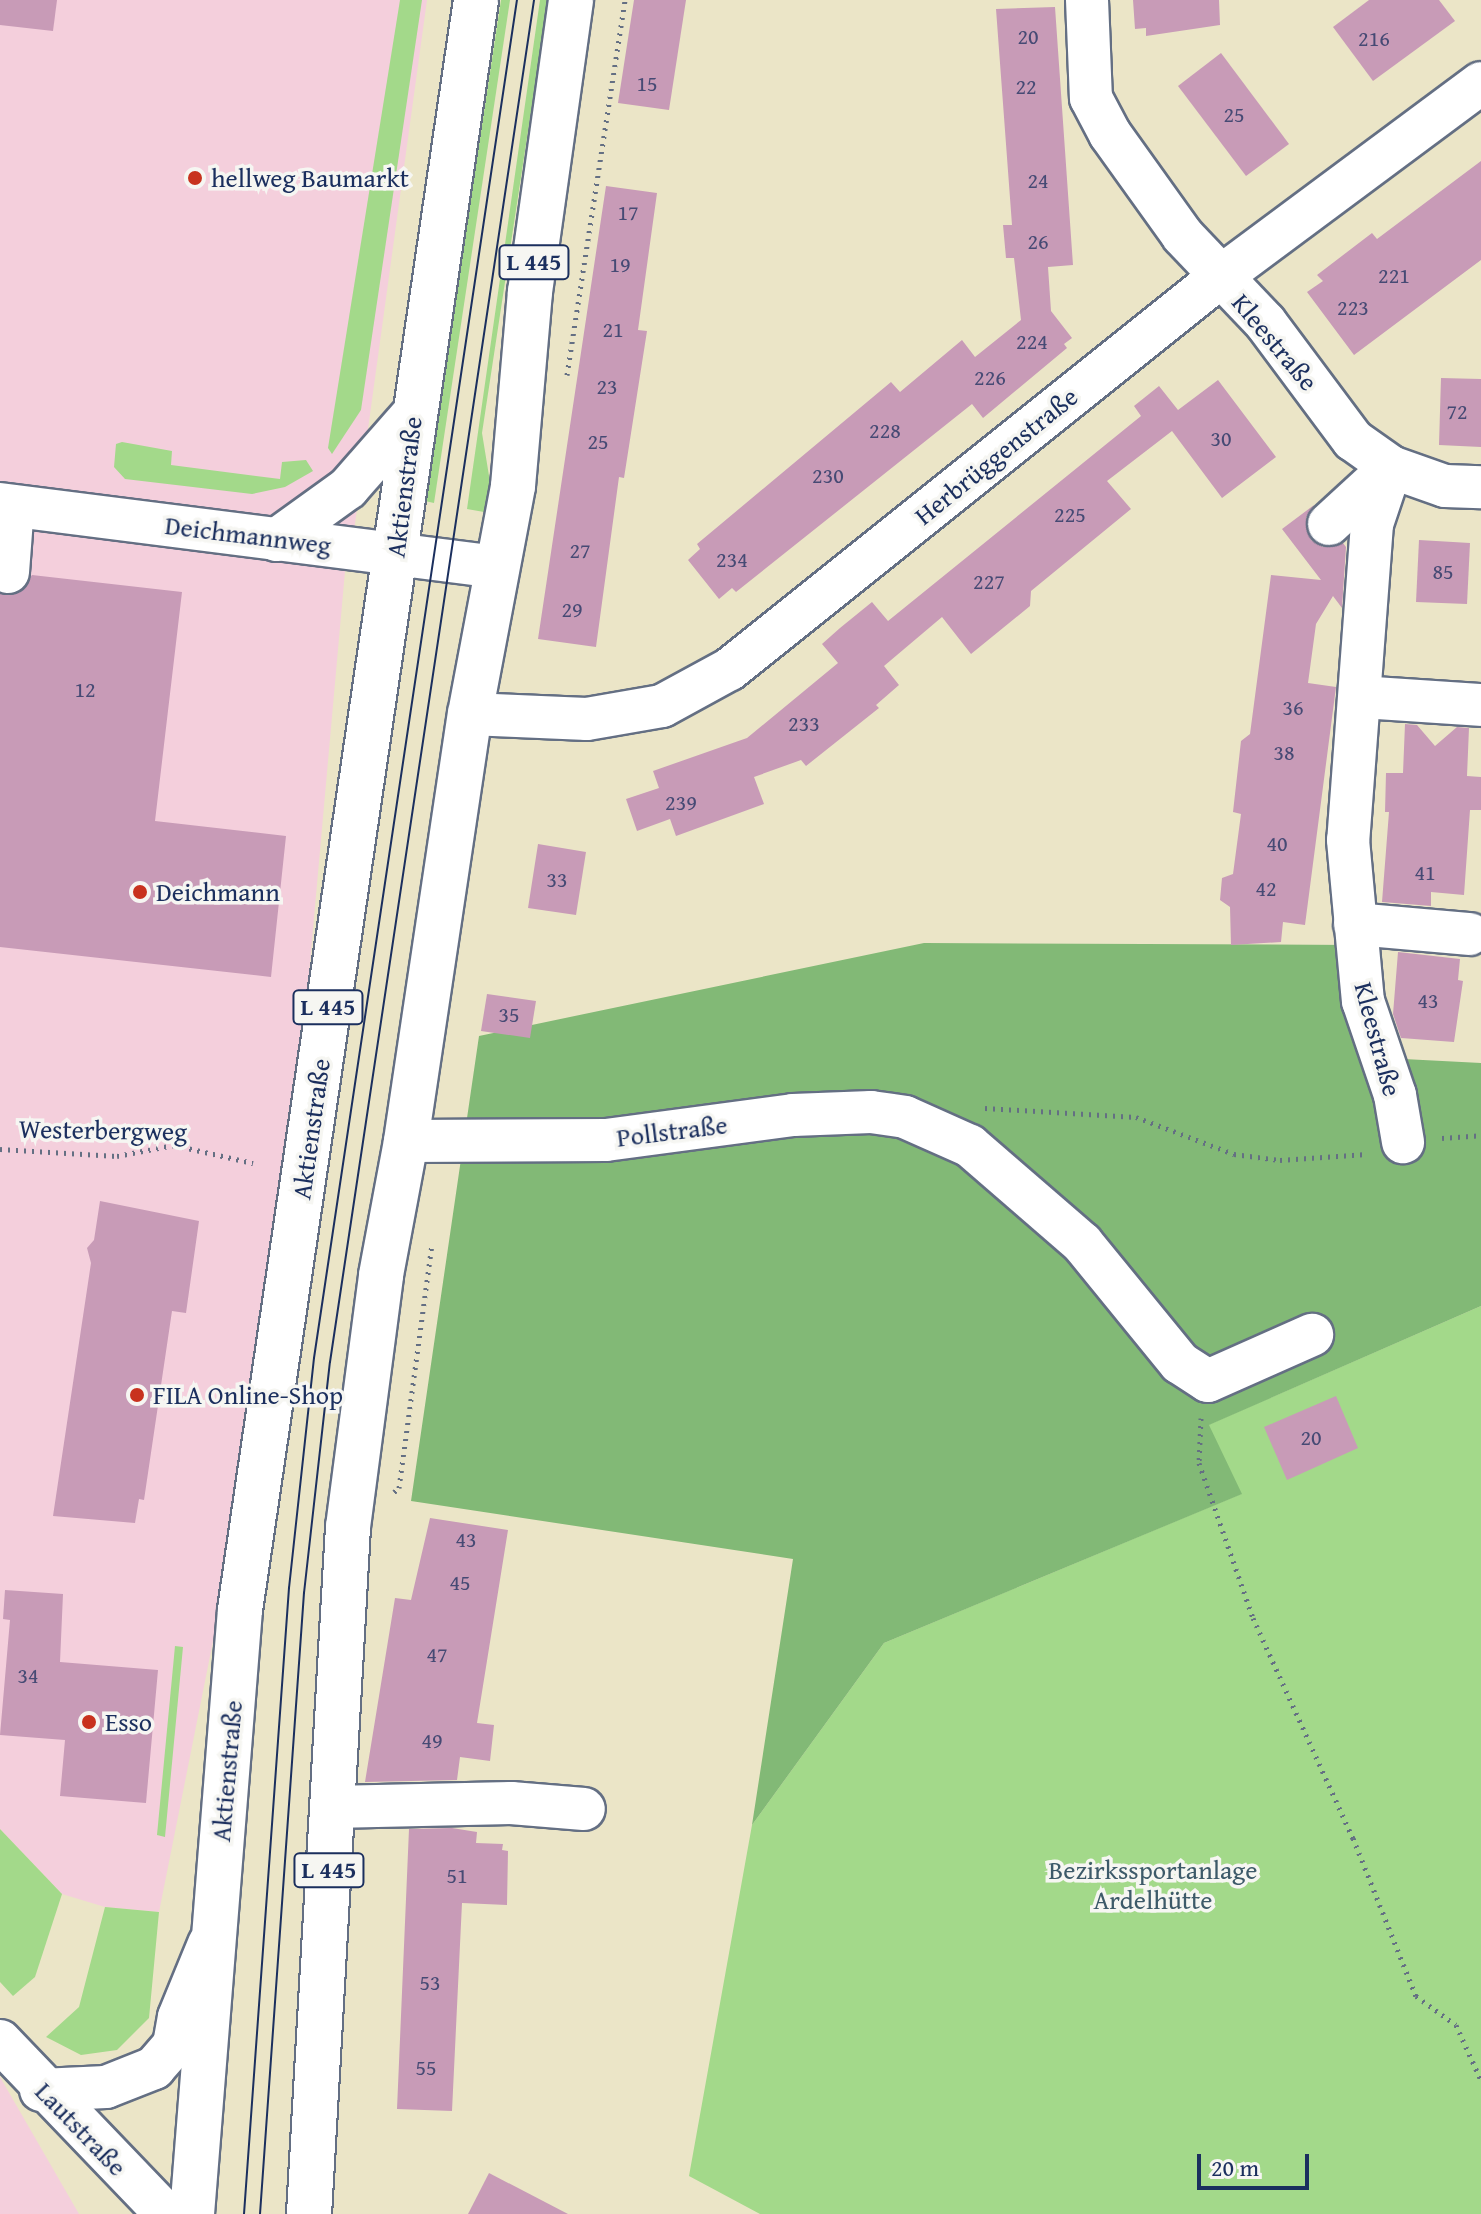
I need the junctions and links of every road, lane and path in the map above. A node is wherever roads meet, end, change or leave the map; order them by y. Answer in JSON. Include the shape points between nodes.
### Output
{"nodes":[{"id":1,"x":476,"y":0,"type":"edge"},
{"id":2,"x":571,"y":0,"type":"edge"},
{"id":3,"x":1087,"y":0,"type":"edge"},
{"id":4,"x":1481,"y":83,"type":"edge"},
{"id":5,"x":1220,"y":277,"type":"junction"},
{"id":6,"x":413,"y":414,"type":"junction"},
{"id":7,"x":1391,"y":467,"type":"junction"},
{"id":8,"x":1481,"y":487,"type":"edge"},
{"id":9,"x":6,"y":505,"type":"edge"},
{"id":10,"x":1329,"y":524,"type":"dead end"},
{"id":11,"x":276,"y":540,"type":"junction"},
{"id":12,"x":396,"y":552,"type":"junction"},
{"id":13,"x":497,"y":567,"type":"junction"},
{"id":14,"x":8,"y":572,"type":"dead end"},
{"id":15,"x":1361,"y":697,"type":"junction"},
{"id":16,"x":1481,"y":705,"type":"edge"},
{"id":17,"x":470,"y":714,"type":"junction"},
{"id":18,"x":1355,"y":924,"type":"junction"},
{"id":19,"x":1470,"y":934,"type":"dead end"},
{"id":20,"x":935,"y":1127,"type":"junction"},
{"id":21,"x":406,"y":1141,"type":"junction"},
{"id":22,"x":1403,"y":1142,"type":"joint"},
{"id":23,"x":0,"y":1149,"type":"edge"},
{"id":24,"x":253,"y":1163,"type":"dead end"},
{"id":25,"x":1312,"y":1335,"type":"dead end"},
{"id":26,"x":1208,"y":1381,"type":"junction"},
{"id":27,"x":332,"y":1807,"type":"junction"},
{"id":28,"x":584,"y":1809,"type":"dead end"},
{"id":29,"x":213,"y":1934,"type":"junction"},
{"id":30,"x":0,"y":2041,"type":"edge"},
{"id":31,"x":1481,"y":2080,"type":"edge"},
{"id":32,"x":41,"y":2090,"type":"junction"},
{"id":33,"x":166,"y":2214,"type":"edge"},
{"id":34,"x":192,"y":2214,"type":"edge"},
{"id":35,"x":309,"y":2214,"type":"edge"}],
"edges":[{"from":1,"to":6,"type":"main road","name":"Aktienstraße","number":"L 445"},
{"from":2,"to":13,"type":"main road","number":"L 445","via":[[530,292],[516,459]]},
{"from":3,"to":5,"type":"street","name":"Kleestraße","via":[[1091,98],[1110,134],[1183,236]]},
{"from":4,"to":5,"type":"street","name":"Herbrüggenstraße"},
{"from":5,"to":7,"type":"street","name":"Kleestraße","via":[[1265,322],[1353,440]]},
{"from":5,"to":17,"type":"street","name":"Herbrüggenstraße","via":[[730,669],[662,706],[587,719]]},
{"from":6,"to":11,"type":"street","via":[[348,488]]},
{"from":6,"to":12,"type":"main road","name":"Aktienstraße","number":"L 445"},
{"from":7,"to":8,"type":"street","via":[[1445,486]]},
{"from":7,"to":10,"type":"street"},
{"from":7,"to":15,"type":"street","name":"Kleestraße","via":[[1372,524]]},
{"from":9,"to":11,"type":"street","name":"Deichmannweg"},
{"from":9,"to":14,"type":"street"},
{"from":11,"to":12,"type":"street","name":"Deichmannweg"},
{"from":12,"to":13,"type":"street","name":"Deichmannweg"},
{"from":12,"to":29,"type":"main road","name":"Aktienstraße","number":"L 445","via":[[240,1610]]},
{"from":13,"to":17,"type":"main road","number":"L 445"},
{"from":15,"to":16,"type":"street"},
{"from":15,"to":18,"type":"street","name":"Kleestraße","via":[[1348,840]]},
{"from":17,"to":21,"type":"main road","number":"L 445"},
{"from":18,"to":19,"type":"street"},
{"from":18,"to":22,"type":"street","name":"Kleestraße","via":[[1363,1001],[1395,1095]]},
{"from":20,"to":21,"type":"street","name":"Pollstraße","via":[[871,1112],[793,1115],[606,1140]]},
{"from":20,"to":22,"type":"path","via":[[976,1109],[1005,1106],[1136,1117],[1234,1154],[1280,1160],[1378,1153]]},
{"from":20,"to":26,"type":"street","name":"Pollstraße","via":[[970,1146],[1082,1243],[1180,1363]]},
{"from":21,"to":27,"type":"main road","number":"L 445","via":[[381,1275],[348,1527]]},
{"from":23,"to":24,"type":"path","name":"Westerbergweg","via":[[117,1156],[174,1145]]},
{"from":25,"to":26,"type":"street"},
{"from":26,"to":31,"type":"path","via":[[1197,1434],[1199,1463],[1253,1618],[1353,1838],[1416,1996],[1456,2025]]},
{"from":27,"to":28,"type":"street","via":[[511,1803]]},
{"from":27,"to":35,"type":"main road","number":"L 445"},
{"from":29,"to":32,"type":"street","via":[[179,2017],[174,2045],[154,2068],[106,2087]]},
{"from":29,"to":34,"type":"main road","name":"Aktienstraße","number":"L 445"},
{"from":30,"to":32,"type":"street","name":"Lautstraße"},
{"from":32,"to":33,"type":"street","name":"Lautstraße"}]}
